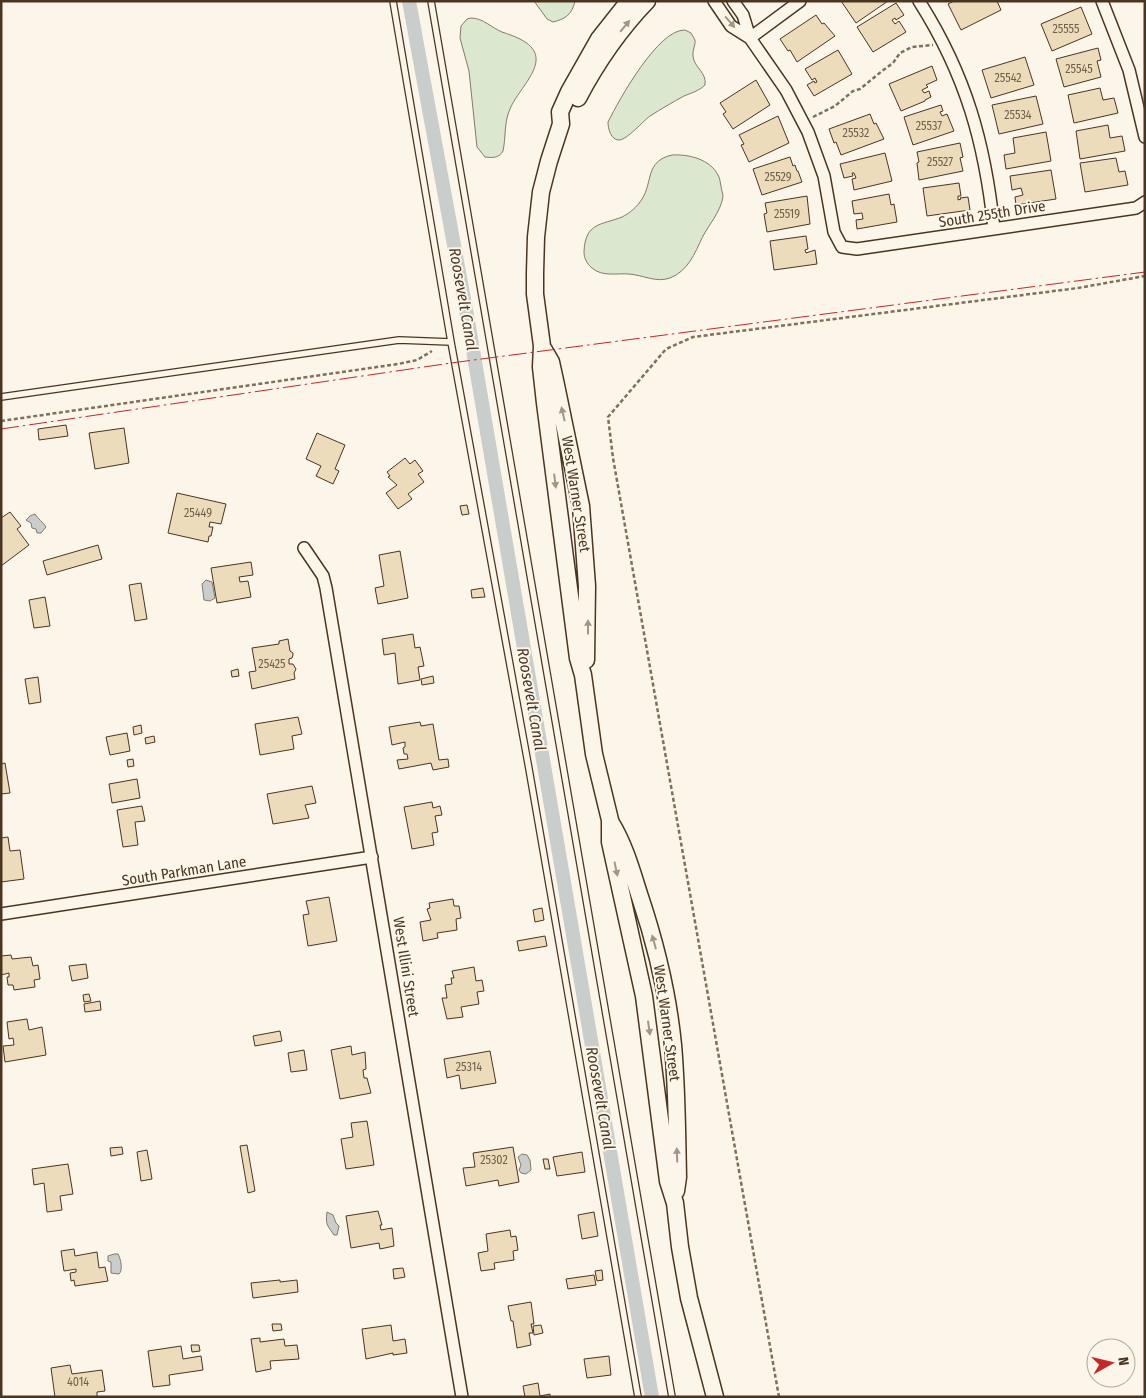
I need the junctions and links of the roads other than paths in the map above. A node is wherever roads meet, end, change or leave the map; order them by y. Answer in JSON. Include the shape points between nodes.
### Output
{"nodes":[{"id":1,"x":393,"y":1,"type":"edge"},
{"id":2,"x":431,"y":1,"type":"edge"},
{"id":3,"x":629,"y":1,"type":"edge"},
{"id":4,"x":647,"y":1,"type":"edge"},
{"id":5,"x":714,"y":1,"type":"edge"},
{"id":6,"x":733,"y":1,"type":"edge"},
{"id":7,"x":800,"y":1,"type":"edge"},
{"id":8,"x":919,"y":1,"type":"edge"},
{"id":9,"x":1102,"y":1,"type":"edge"},
{"id":10,"x":750,"y":38,"type":"junction"},
{"id":11,"x":561,"y":124,"type":"junction"},
{"id":12,"x":1145,"y":137,"type":"edge"},
{"id":13,"x":1145,"y":202,"type":"edge"},
{"id":14,"x":994,"y":229,"type":"junction"},
{"id":15,"x":452,"y":342,"type":"junction"},
{"id":16,"x":542,"y":346,"type":"junction"},
{"id":17,"x":1,"y":397,"type":"edge"},
{"id":18,"x":304,"y":548,"type":"dead end"},
{"id":19,"x":583,"y":675,"type":"junction"},
{"id":20,"x":610,"y":820,"type":"junction"},
{"id":21,"x":372,"y":857,"type":"junction"},
{"id":22,"x":1,"y":914,"type":"edge"},
{"id":23,"x":675,"y":1203,"type":"junction"},
{"id":24,"x":715,"y":1396,"type":"edge"},
{"id":25,"x":462,"y":1397,"type":"edge"},
{"id":26,"x":638,"y":1397,"type":"edge"},
{"id":27,"x":672,"y":1397,"type":"edge"}],
"edges":[{"from":1,"to":15,"type":"lane"},
{"from":2,"to":27,"type":"lane"},
{"from":3,"to":11,"type":"street","name":"West Warner Street","via":[[588,57],[560,112]]},
{"from":11,"to":4,"type":"street","name":"West Warner Street","one_way":true,"via":[[570,116],[605,52]]},
{"from":5,"to":10,"type":"street","one_way":true,"via":[[731,26]]},
{"from":6,"to":10,"type":"street","via":[[743,15]]},
{"from":7,"to":10,"type":"street"},
{"from":8,"to":14,"type":"street","via":[[948,52],[971,109],[987,172]]},
{"from":9,"to":12,"type":"street","via":[[1129,70]]},
{"from":10,"to":14,"type":"street","name":"South 255th Drive","via":[[786,90],[808,132],[824,176],[834,232],[842,247],[857,249]]},
{"from":11,"to":16,"type":"street","name":"West Warner Street","via":[[541,192],[536,237],[535,294]]},
{"from":13,"to":14,"type":"street","name":"South 255th Drive","via":[[1136,208]]},
{"from":15,"to":17,"type":"lane","via":[[399,340]]},
{"from":15,"to":26,"type":"lane"},
{"from":16,"to":19,"type":"street","name":"West Warner Street","one_way":true,"via":[[545,403],[578,658]]},
{"from":19,"to":16,"type":"street","name":"West Warner Street","one_way":true,"via":[[588,622],[581,506],[551,362]]},
{"from":18,"to":21,"type":"street","name":"West Illini Street","via":[[324,580]]},
{"from":19,"to":20,"type":"street","name":"West Warner Street","via":[[594,754]]},
{"from":20,"to":23,"type":"street","name":"West Warner Street","one_way":true,"via":[[610,842],[644,996],[668,1181]]},
{"from":23,"to":20,"type":"street","name":"West Warner Street","one_way":true,"via":[[678,1177],[675,1079],[665,992],[639,892],[621,839]]},
{"from":21,"to":22,"type":"street","name":"South Parkman Lane"},
{"from":21,"to":25,"type":"street","name":"West Illini Street"},
{"from":23,"to":24,"type":"street","name":"West Warner Street","via":[[684,1277]]}]}
